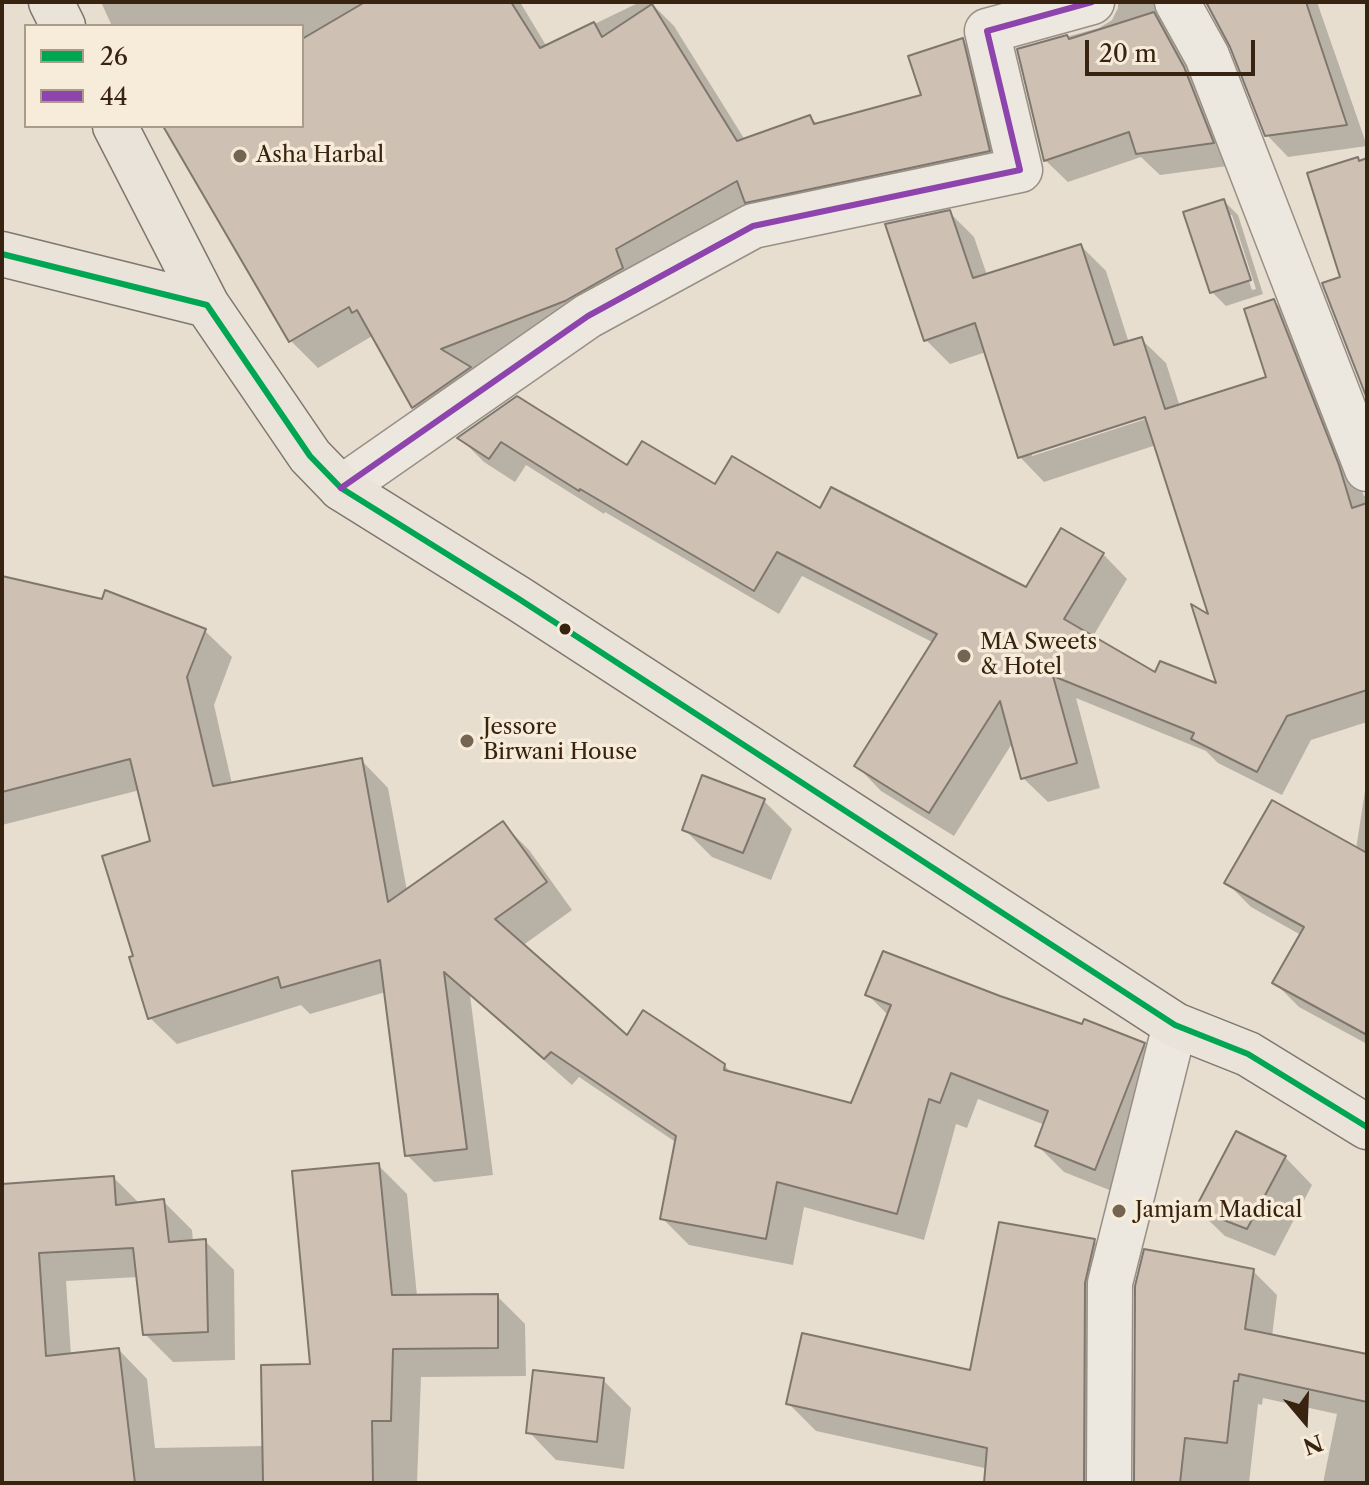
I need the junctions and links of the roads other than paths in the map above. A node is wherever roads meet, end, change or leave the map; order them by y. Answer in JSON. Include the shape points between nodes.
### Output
{"nodes":[{"id":1,"x":51,"y":2,"type":"edge"},
{"id":2,"x":1092,"y":2,"type":"edge"},
{"id":3,"x":1177,"y":2,"type":"edge"},
{"id":4,"x":62,"y":24,"type":"edge"},
{"id":5,"x":116,"y":128,"type":"edge"},
{"id":6,"x":2,"y":254,"type":"edge"},
{"id":7,"x":207,"y":305,"type":"junction"},
{"id":8,"x":1367,"y":469,"type":"edge"},
{"id":9,"x":341,"y":488,"type":"junction"},
{"id":10,"x":1175,"y":1025,"type":"junction"},
{"id":11,"x":1367,"y":1127,"type":"edge"},
{"id":12,"x":1109,"y":1483,"type":"edge"}],
"edges":[{"from":1,"to":4,"type":"highway"},
{"from":2,"to":9,"type":"street","via":[[987,31],[1020,170],[753,226],[588,316]]},
{"from":3,"to":8,"type":"street","via":[[1207,56]]},
{"from":5,"to":7,"type":"highway"},
{"from":6,"to":7,"type":"highway"},
{"from":7,"to":9,"type":"highway","via":[[310,456]]},
{"from":9,"to":10,"type":"highway"},
{"from":10,"to":11,"type":"highway","via":[[1248,1054]]},
{"from":10,"to":12,"type":"street","via":[[1110,1283]]}]}
